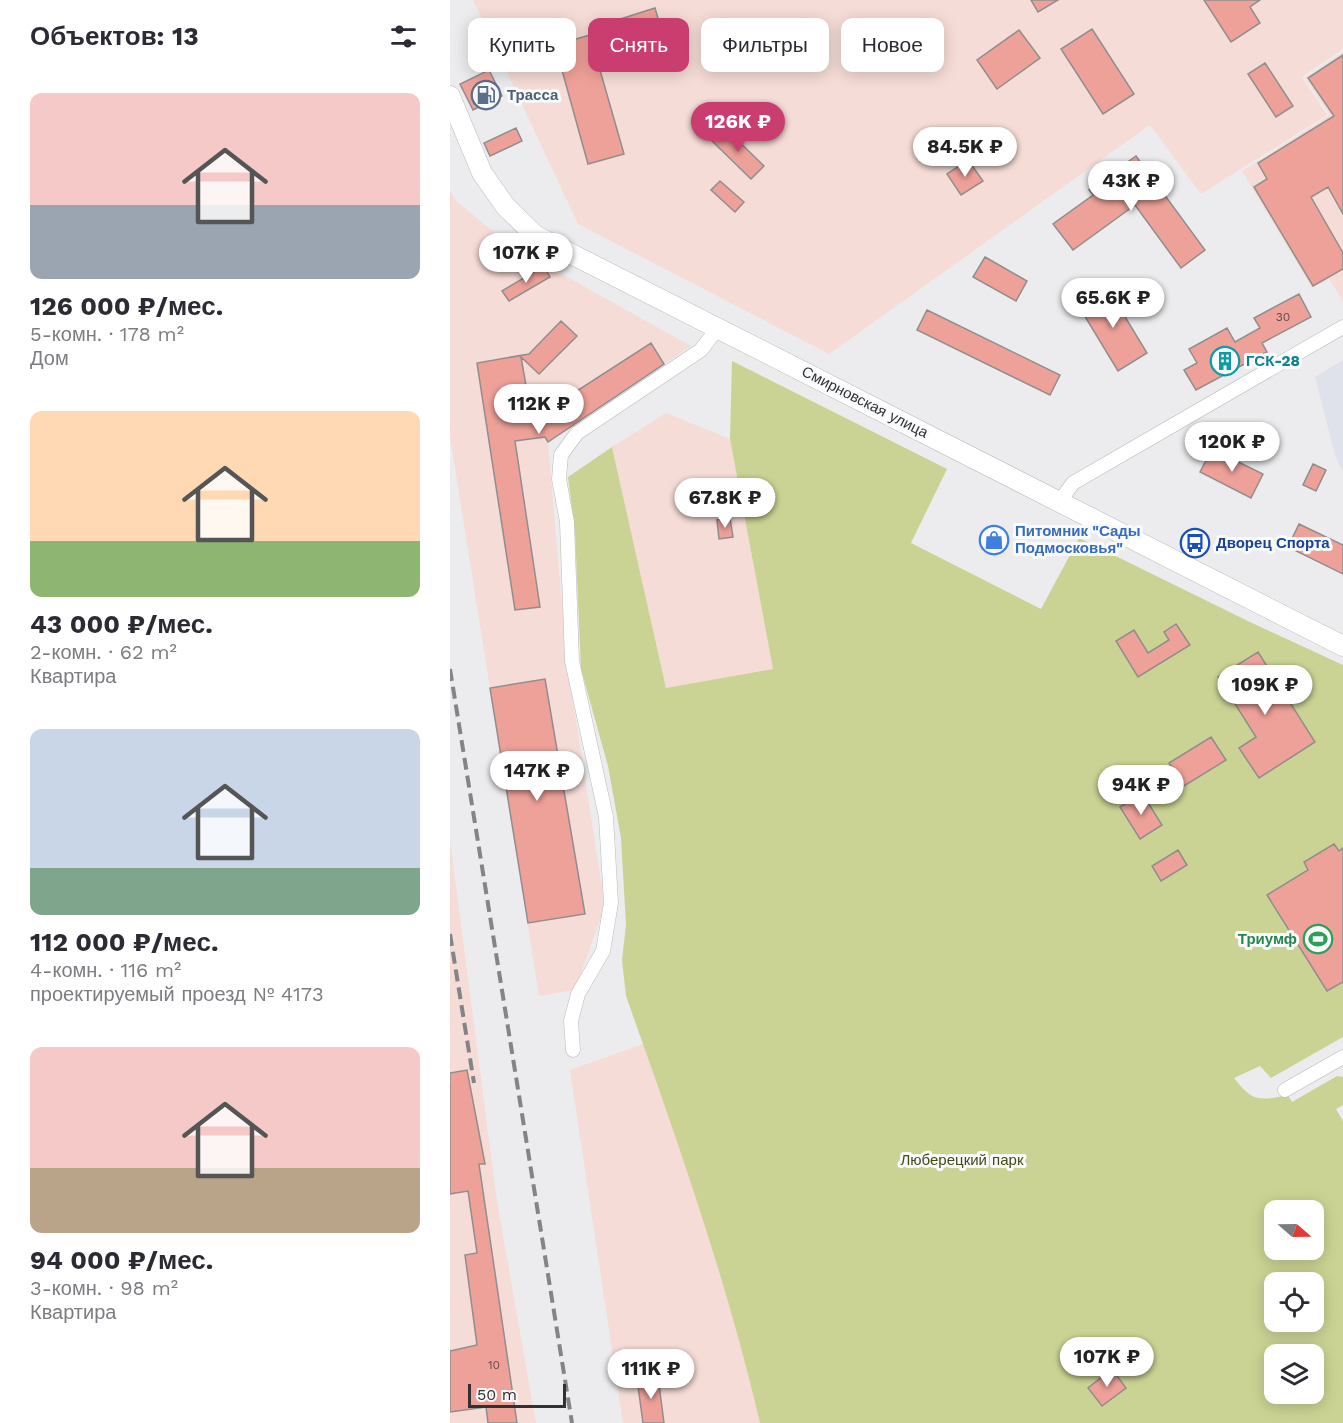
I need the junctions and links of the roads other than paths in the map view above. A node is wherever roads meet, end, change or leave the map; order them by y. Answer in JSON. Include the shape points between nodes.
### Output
{"nodes":[{"id":1,"x":450,"y":96,"type":"edge"},
{"id":2,"x":1343,"y":327,"type":"edge"},
{"id":3,"x":717,"y":329,"type":"junction"},
{"id":4,"x":1060,"y":501,"type":"junction"},
{"id":5,"x":1343,"y":645,"type":"edge"},
{"id":6,"x":573,"y":1050,"type":"dead end"},
{"id":7,"x":1343,"y":1057,"type":"edge"},
{"id":8,"x":1286,"y":1090,"type":"dead end"}],
"edges":[{"from":1,"to":3,"type":"main road","name":"Смирновская улица","via":[[482,173],[506,207],[536,236]]},
{"from":2,"to":4,"type":"street","via":[[1074,483]]},
{"from":3,"to":4,"type":"main road","name":"Смирновская улица"},
{"from":3,"to":6,"type":"street","via":[[701,350],[577,433],[561,455],[559,479],[567,522],[572,662],[606,817],[611,903],[603,951],[578,994],[571,1021]]},
{"from":4,"to":5,"type":"main road","name":"Смирновская улица"},
{"from":7,"to":8,"type":"street"}]}
